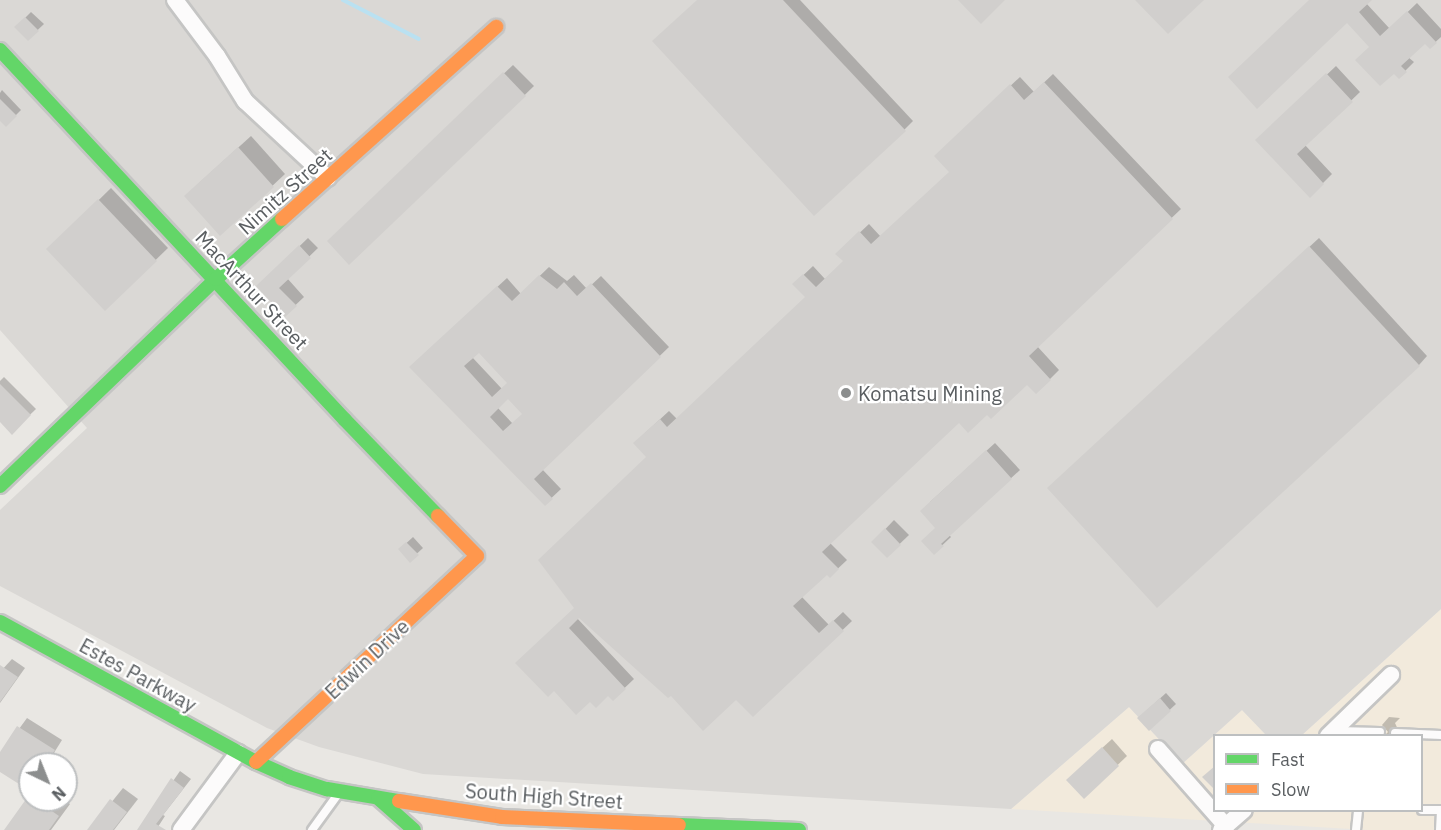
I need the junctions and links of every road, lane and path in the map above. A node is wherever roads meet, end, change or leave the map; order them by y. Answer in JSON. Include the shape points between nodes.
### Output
{"nodes":[{"id":1,"x":175,"y":0,"type":"edge"},
{"id":2,"x":496,"y":27,"type":"dead end"},
{"id":3,"x":0,"y":50,"type":"edge"},
{"id":4,"x":328,"y":178,"type":"junction"},
{"id":5,"x":216,"y":279,"type":"junction"},
{"id":6,"x":0,"y":486,"type":"edge"},
{"id":7,"x":477,"y":555,"type":"joint"},
{"id":8,"x":0,"y":622,"type":"edge"},
{"id":9,"x":1391,"y":675,"type":"dead end"},
{"id":10,"x":1380,"y":732,"type":"dead end"},
{"id":11,"x":1331,"y":733,"type":"edge"},
{"id":12,"x":1395,"y":733,"type":"dead end"},
{"id":13,"x":1418,"y":734,"type":"edge"},
{"id":14,"x":1423,"y":734,"type":"edge"},
{"id":15,"x":1441,"y":735,"type":"edge"},
{"id":16,"x":1158,"y":749,"type":"dead end"},
{"id":17,"x":238,"y":753,"type":"junction"},
{"id":18,"x":256,"y":762,"type":"junction"},
{"id":19,"x":340,"y":791,"type":"junction"},
{"id":20,"x":378,"y":798,"type":"junction"},
{"id":21,"x":464,"y":810,"type":"junction"},
{"id":22,"x":1423,"y":810,"type":"edge"},
{"id":23,"x":1441,"y":810,"type":"edge"},
{"id":24,"x":1242,"y":812,"type":"edge"},
{"id":25,"x":1358,"y":812,"type":"edge"},
{"id":26,"x":574,"y":820,"type":"junction"},
{"id":27,"x":1224,"y":828,"type":"edge"},
{"id":28,"x":182,"y":830,"type":"edge"},
{"id":29,"x":312,"y":830,"type":"edge"},
{"id":30,"x":414,"y":830,"type":"edge"},
{"id":31,"x":461,"y":830,"type":"edge"},
{"id":32,"x":528,"y":830,"type":"edge"},
{"id":33,"x":799,"y":830,"type":"edge"},
{"id":34,"x":1356,"y":830,"type":"edge"},
{"id":35,"x":1440,"y":830,"type":"edge"}],
"edges":[{"from":1,"to":4,"type":"street","via":[[245,102]]},
{"from":2,"to":4,"type":"street","name":"Nimitz Street"},
{"from":3,"to":5,"type":"street","name":"MacArthur Street"},
{"from":4,"to":5,"type":"street","name":"Nimitz Street"},
{"from":5,"to":6,"type":"street","name":"Nimitz Street"},
{"from":5,"to":7,"type":"street","name":"MacArthur Street","via":[[345,420]]},
{"from":7,"to":18,"type":"street","name":"Edwin Drive"},
{"from":8,"to":17,"type":"street","name":"Estes Parkway"},
{"from":9,"to":11,"type":"street"},
{"from":10,"to":11,"type":"lane"},
{"from":12,"to":13,"type":"lane"},
{"from":14,"to":15,"type":"lane"},
{"from":16,"to":27,"type":"street"},
{"from":17,"to":18,"type":"street","name":"Estes Parkway"},
{"from":17,"to":28,"type":"street"},
{"from":18,"to":19,"type":"street","name":"South High Street","via":[[309,784]]},
{"from":19,"to":20,"type":"street","name":"South High Street"},
{"from":19,"to":29,"type":"lane"},
{"from":20,"to":21,"type":"street","name":"South High Street"},
{"from":20,"to":30,"type":"street"},
{"from":21,"to":26,"type":"street","name":"South High Street","via":[[502,817]]},
{"from":21,"to":31,"type":"street"},
{"from":22,"to":23,"type":"lane"},
{"from":23,"to":35,"type":"lane"},
{"from":24,"to":27,"type":"street"},
{"from":25,"to":34,"type":"lane"},
{"from":26,"to":32,"type":"street"},
{"from":26,"to":33,"type":"street","name":"South High Street"}]}
